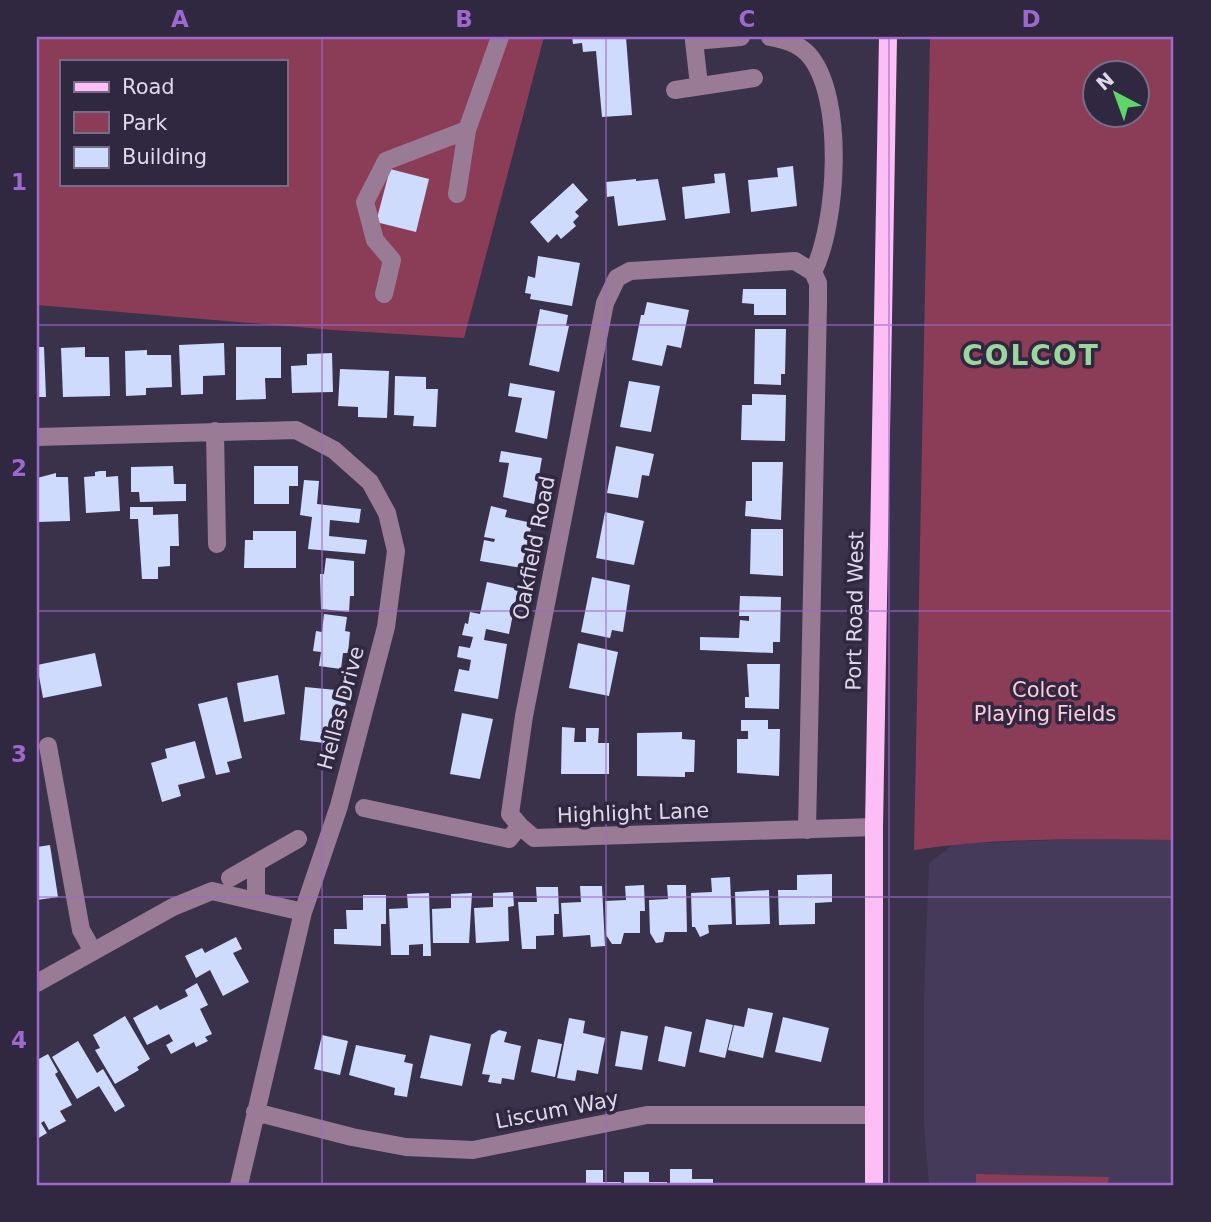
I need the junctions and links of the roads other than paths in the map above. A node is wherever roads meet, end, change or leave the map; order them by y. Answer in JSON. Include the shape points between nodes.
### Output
{"nodes":[{"id":1,"x":500,"y":37,"type":"edge"},
{"id":2,"x":741,"y":37,"type":"edge"},
{"id":3,"x":770,"y":37,"type":"edge"},
{"id":4,"x":888,"y":37,"type":"edge"},
{"id":5,"x":694,"y":39,"type":"edge"},
{"id":6,"x":698,"y":78,"type":"junction"},
{"id":7,"x":754,"y":78,"type":"dead end"},
{"id":8,"x":676,"y":90,"type":"dead end"},
{"id":9,"x":467,"y":130,"type":"junction"},
{"id":10,"x":457,"y":194,"type":"dead end"},
{"id":11,"x":813,"y":272,"type":"junction"},
{"id":12,"x":384,"y":294,"type":"dead end"},
{"id":13,"x":215,"y":431,"type":"junction"},
{"id":14,"x":37,"y":437,"type":"edge"},
{"id":15,"x":217,"y":544,"type":"dead end"},
{"id":16,"x":48,"y":746,"type":"dead end"},
{"id":17,"x":364,"y":808,"type":"dead end"},
{"id":18,"x":520,"y":826,"type":"junction"},
{"id":19,"x":874,"y":827,"type":"junction"},
{"id":20,"x":807,"y":830,"type":"junction"},
{"id":21,"x":298,"y":839,"type":"dead end"},
{"id":22,"x":256,"y":863,"type":"junction"},
{"id":23,"x":230,"y":878,"type":"dead end"},
{"id":24,"x":256,"y":901,"type":"junction"},
{"id":25,"x":303,"y":912,"type":"junction"},
{"id":26,"x":93,"y":951,"type":"junction"},
{"id":27,"x":37,"y":983,"type":"edge"},
{"id":28,"x":255,"y":1112,"type":"junction"},
{"id":29,"x":872,"y":1115,"type":"junction"},
{"id":30,"x":239,"y":1185,"type":"edge"},
{"id":31,"x":874,"y":1185,"type":"edge"}],
"edges":[{"from":1,"to":9,"type":"street"},
{"from":2,"to":5,"type":"street"},
{"from":3,"to":11,"type":"street","via":[[794,43],[810,56],[826,92],[835,178],[831,221]]},
{"from":4,"to":19,"type":"main road","name":"Port Road West"},
{"from":5,"to":6,"type":"street"},
{"from":6,"to":7,"type":"street"},
{"from":6,"to":8,"type":"street"},
{"from":9,"to":10,"type":"street"},
{"from":9,"to":12,"type":"street","via":[[386,161],[365,202],[375,240],[392,260]]},
{"from":11,"to":18,"type":"street","name":"Oakfield Road","via":[[795,261],[629,271],[617,278],[605,303],[524,716],[510,814]]},
{"from":11,"to":20,"type":"street","via":[[818,303]]},
{"from":13,"to":14,"type":"street","name":"Hellas Drive"},
{"from":13,"to":15,"type":"street"},
{"from":13,"to":25,"type":"street","name":"Hellas Drive","via":[[296,430],[334,450],[370,482],[387,513],[396,551],[386,627],[339,806]]},
{"from":16,"to":26,"type":"street","via":[[81,930]]},
{"from":17,"to":18,"type":"street","via":[[509,839]]},
{"from":18,"to":20,"type":"street","name":"Highlight Lane","via":[[534,838]]},
{"from":19,"to":20,"type":"street","name":"Highlight Lane"},
{"from":19,"to":29,"type":"main road","name":"Port Road West"},
{"from":21,"to":22,"type":"street"},
{"from":22,"to":23,"type":"street"},
{"from":22,"to":24,"type":"street"},
{"from":24,"to":25,"type":"street"},
{"from":24,"to":26,"type":"street","via":[[212,891]]},
{"from":25,"to":28,"type":"street","name":"Hellas Drive"},
{"from":26,"to":27,"type":"street"},
{"from":28,"to":29,"type":"street","name":"Liscum Way","via":[[406,1147],[473,1150],[647,1115]]},
{"from":28,"to":30,"type":"street","name":"Hellas Drive"},
{"from":29,"to":31,"type":"main road","name":"Port Road West"}]}
